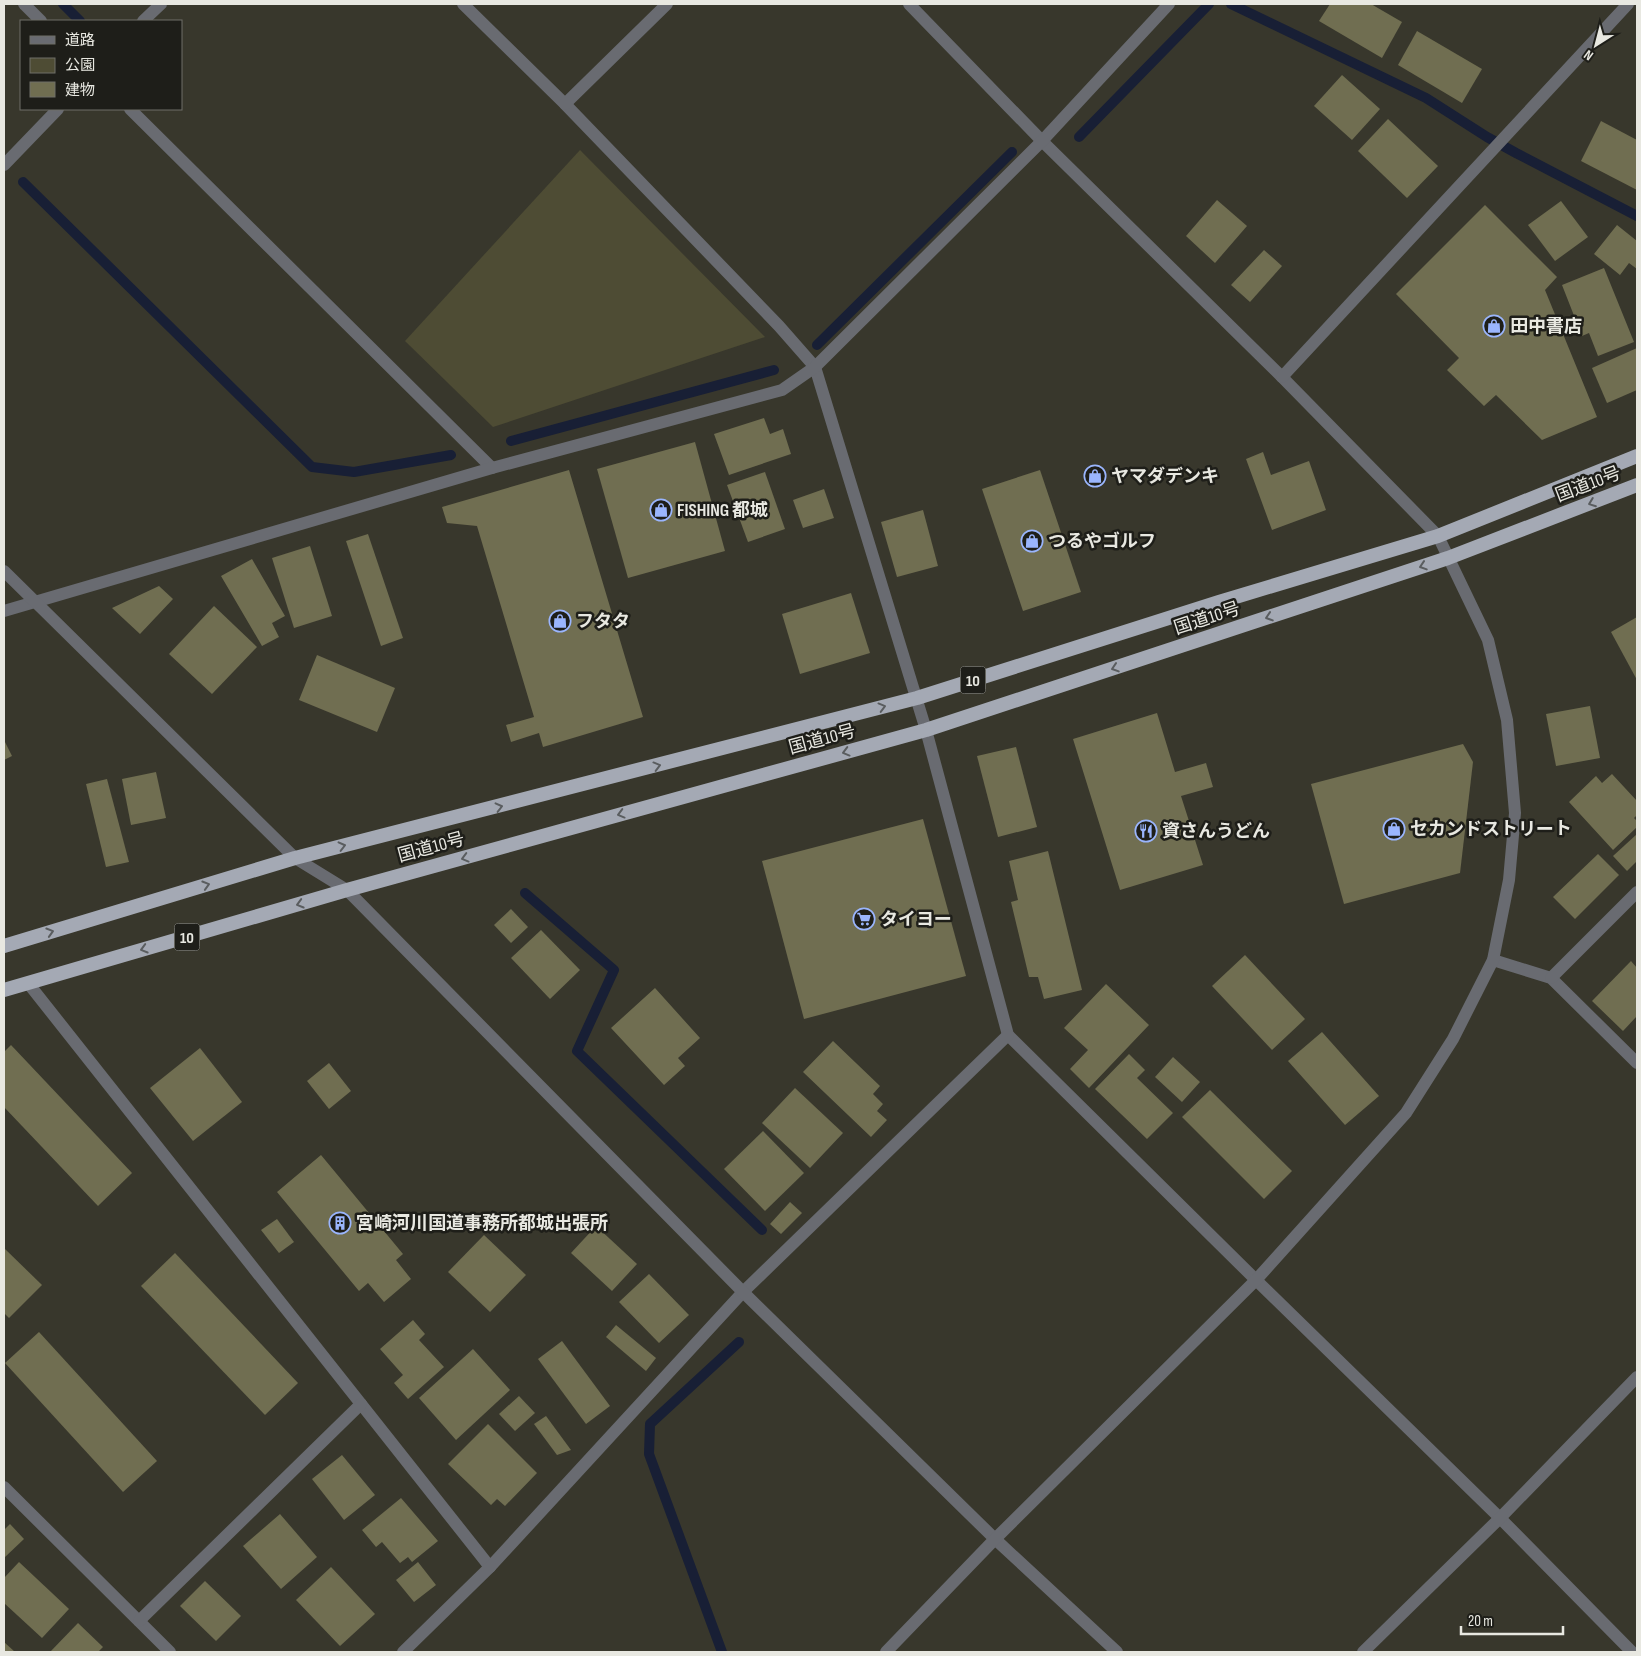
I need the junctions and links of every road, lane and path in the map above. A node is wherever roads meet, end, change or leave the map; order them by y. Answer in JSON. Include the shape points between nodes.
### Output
{"nodes":[{"id":1,"x":24,"y":4,"type":"edge"},
{"id":2,"x":161,"y":4,"type":"edge"},
{"id":3,"x":463,"y":4,"type":"edge"},
{"id":4,"x":666,"y":4,"type":"edge"},
{"id":5,"x":909,"y":4,"type":"edge"},
{"id":6,"x":1169,"y":4,"type":"edge"},
{"id":7,"x":1628,"y":4,"type":"edge"},
{"id":8,"x":40,"y":20,"type":"edge"},
{"id":9,"x":144,"y":20,"type":"edge"},
{"id":10,"x":565,"y":104,"type":"junction"},
{"id":11,"x":57,"y":110,"type":"edge"},
{"id":12,"x":131,"y":110,"type":"edge"},
{"id":13,"x":1042,"y":140,"type":"junction"},
{"id":14,"x":4,"y":165,"type":"edge"},
{"id":15,"x":815,"y":367,"type":"junction"},
{"id":16,"x":1282,"y":377,"type":"junction"},
{"id":17,"x":1637,"y":456,"type":"edge"},
{"id":18,"x":492,"y":468,"type":"junction"},
{"id":19,"x":1637,"y":485,"type":"edge"},
{"id":20,"x":1438,"y":536,"type":"junction"},
{"id":21,"x":1448,"y":558,"type":"junction"},
{"id":22,"x":4,"y":571,"type":"edge"},
{"id":23,"x":34,"y":602,"type":"junction"},
{"id":24,"x":4,"y":610,"type":"edge"},
{"id":25,"x":917,"y":698,"type":"junction"},
{"id":26,"x":926,"y":730,"type":"junction"},
{"id":27,"x":295,"y":858,"type":"junction"},
{"id":28,"x":347,"y":890,"type":"junction"},
{"id":29,"x":1637,"y":892,"type":"edge"},
{"id":30,"x":4,"y":946,"type":"edge"},
{"id":31,"x":1493,"y":960,"type":"junction"},
{"id":32,"x":1551,"y":978,"type":"junction"},
{"id":33,"x":28,"y":983,"type":"junction"},
{"id":34,"x":4,"y":990,"type":"edge"},
{"id":35,"x":1008,"y":1035,"type":"junction"},
{"id":36,"x":1637,"y":1063,"type":"edge"},
{"id":37,"x":1256,"y":1280,"type":"junction"},
{"id":38,"x":743,"y":1292,"type":"junction"},
{"id":39,"x":1637,"y":1377,"type":"edge"},
{"id":40,"x":361,"y":1404,"type":"junction"},
{"id":41,"x":4,"y":1487,"type":"edge"},
{"id":42,"x":1500,"y":1518,"type":"junction"},
{"id":43,"x":995,"y":1539,"type":"junction"},
{"id":44,"x":490,"y":1567,"type":"junction"},
{"id":45,"x":140,"y":1621,"type":"junction"},
{"id":46,"x":170,"y":1652,"type":"edge"},
{"id":47,"x":403,"y":1652,"type":"edge"},
{"id":48,"x":886,"y":1652,"type":"edge"},
{"id":49,"x":1117,"y":1652,"type":"edge"},
{"id":50,"x":1363,"y":1652,"type":"edge"},
{"id":51,"x":1632,"y":1652,"type":"edge"}],
"edges":[{"from":1,"to":8,"type":"street"},
{"from":2,"to":9,"type":"street"},
{"from":3,"to":10,"type":"street"},
{"from":4,"to":10,"type":"street"},
{"from":5,"to":13,"type":"street"},
{"from":6,"to":13,"type":"street"},
{"from":7,"to":16,"type":"street"},
{"from":10,"to":15,"type":"street"},
{"from":11,"to":14,"type":"street"},
{"from":12,"to":18,"type":"street"},
{"from":13,"to":15,"type":"street"},
{"from":13,"to":16,"type":"street"},
{"from":15,"to":18,"type":"street","via":[[782,390]]},
{"from":15,"to":25,"type":"street"},
{"from":16,"to":20,"type":"street"},
{"from":17,"to":20,"type":"highway","name":"国道10号","number":"10"},
{"from":18,"to":23,"type":"street"},
{"from":19,"to":21,"type":"highway","name":"国道10号","number":"10","one_way":true},
{"from":20,"to":21,"type":"street"},
{"from":20,"to":25,"type":"highway","name":"国道10号","number":"10"},
{"from":21,"to":26,"type":"highway","name":"国道10号","number":"10","one_way":true},
{"from":21,"to":31,"type":"street","via":[[1488,640],[1507,720],[1515,813],[1508,880]]},
{"from":22,"to":23,"type":"street"},
{"from":23,"to":24,"type":"street"},
{"from":23,"to":27,"type":"street"},
{"from":25,"to":26,"type":"street"},
{"from":27,"to":25,"type":"highway","name":"国道10号","number":"10","one_way":true},
{"from":26,"to":28,"type":"highway","name":"国道10号","number":"10","one_way":true},
{"from":26,"to":35,"type":"street"},
{"from":27,"to":28,"type":"street"},
{"from":30,"to":27,"type":"highway","name":"国道10号","number":"10","one_way":true},
{"from":28,"to":33,"type":"highway","name":"国道10号","number":"10","one_way":true},
{"from":28,"to":38,"type":"street"},
{"from":29,"to":32,"type":"street"},
{"from":31,"to":32,"type":"street"},
{"from":31,"to":37,"type":"street","via":[[1453,1039],[1406,1113]]},
{"from":32,"to":36,"type":"street"},
{"from":33,"to":34,"type":"highway","name":"国道10号","number":"10"},
{"from":33,"to":40,"type":"street"},
{"from":35,"to":37,"type":"street"},
{"from":35,"to":38,"type":"street"},
{"from":37,"to":42,"type":"street"},
{"from":37,"to":43,"type":"street"},
{"from":38,"to":43,"type":"street"},
{"from":38,"to":44,"type":"street"},
{"from":39,"to":42,"type":"street"},
{"from":40,"to":44,"type":"street"},
{"from":40,"to":45,"type":"street"},
{"from":41,"to":45,"type":"street"},
{"from":42,"to":50,"type":"street"},
{"from":42,"to":51,"type":"street"},
{"from":43,"to":48,"type":"street"},
{"from":43,"to":49,"type":"street"},
{"from":44,"to":47,"type":"street"},
{"from":45,"to":46,"type":"street"}]}
